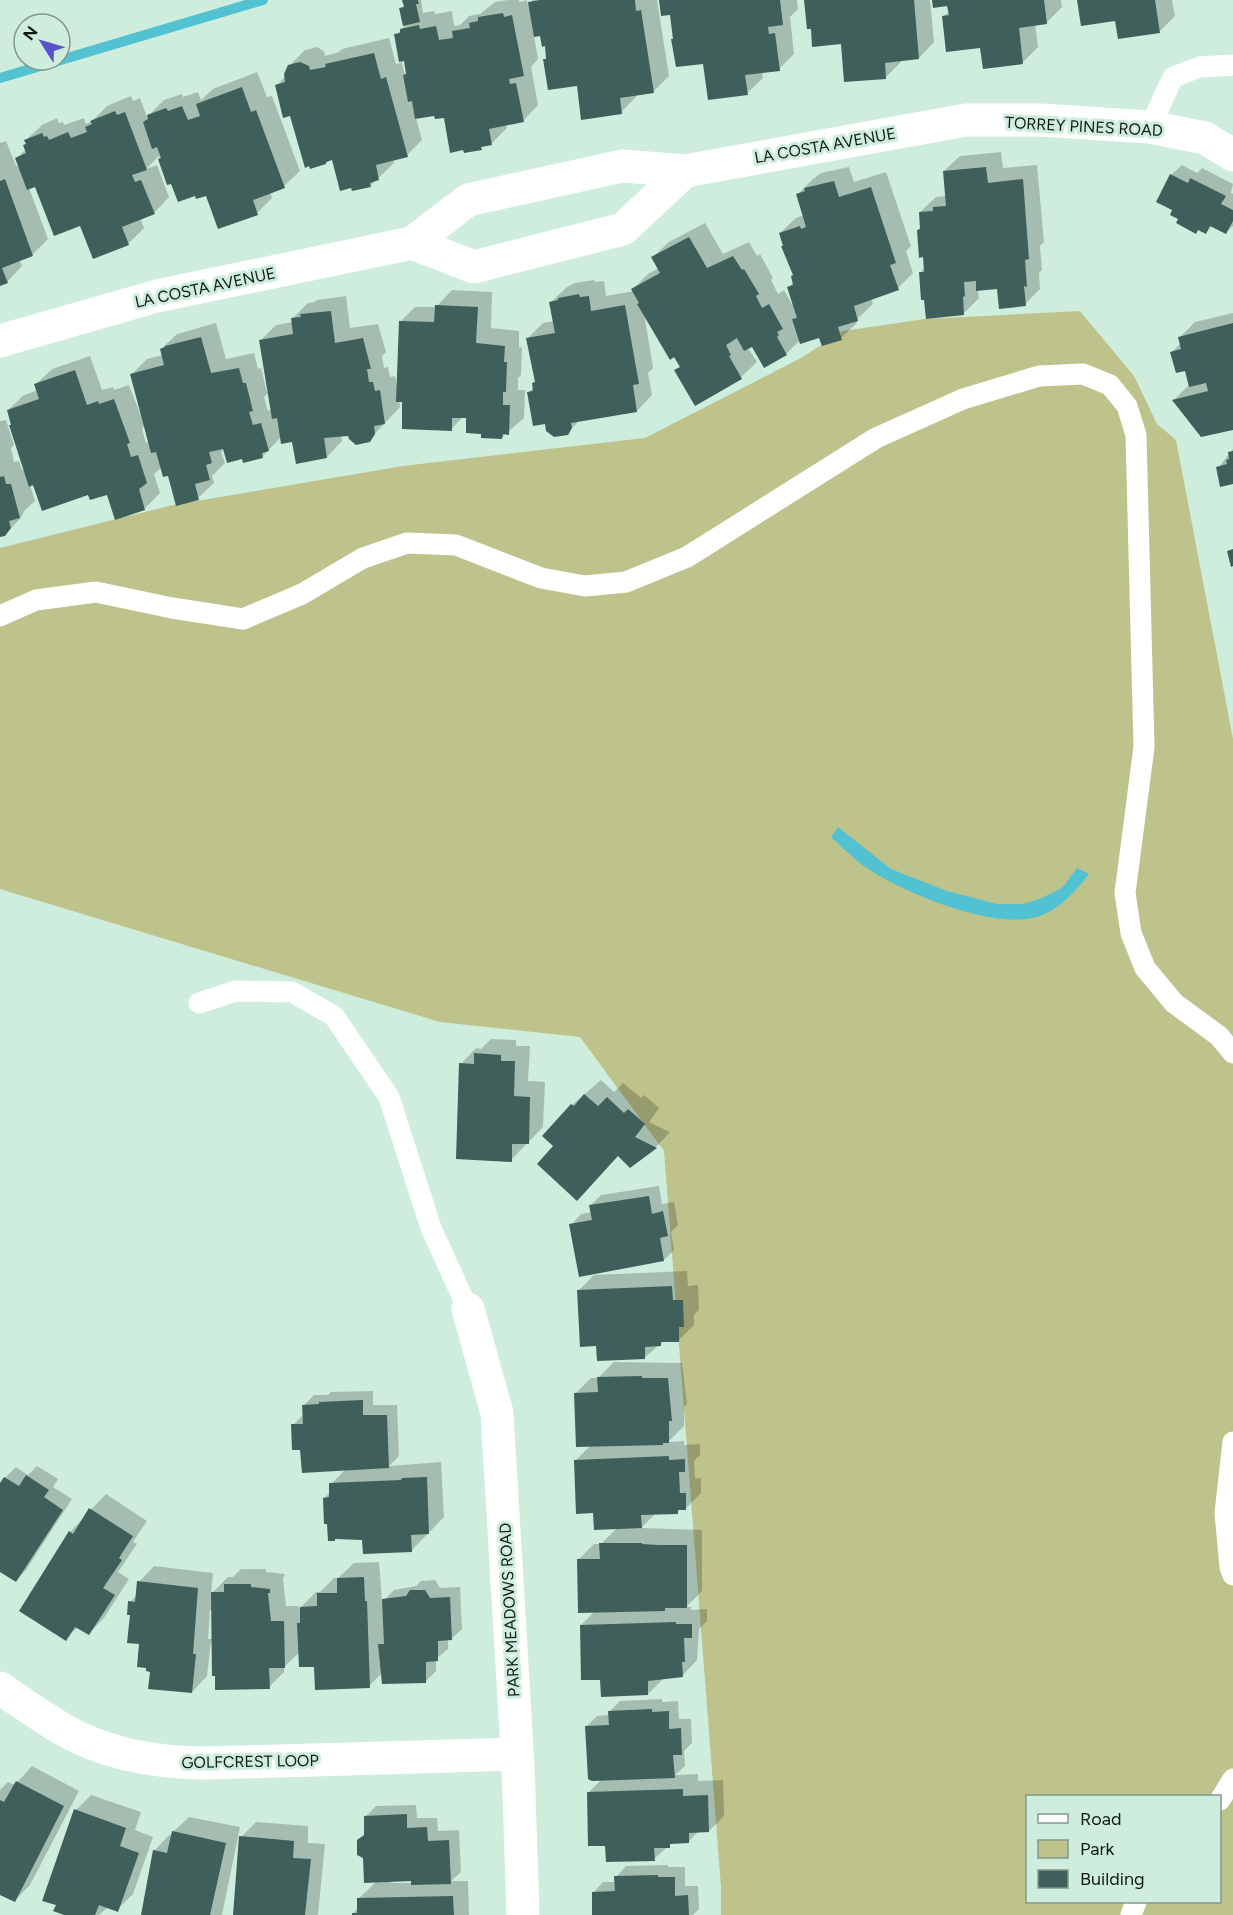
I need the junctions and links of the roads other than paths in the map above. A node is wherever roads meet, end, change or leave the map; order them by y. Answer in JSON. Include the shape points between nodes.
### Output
{"nodes":[{"id":1,"x":1233,"y":65,"type":"edge"},
{"id":2,"x":966,"y":120,"type":"joint"},
{"id":3,"x":1150,"y":127,"type":"junction"},
{"id":4,"x":1233,"y":155,"type":"edge"},
{"id":5,"x":685,"y":171,"type":"junction"},
{"id":6,"x":412,"y":243,"type":"junction"},
{"id":7,"x":0,"y":341,"type":"edge"},
{"id":8,"x":0,"y":615,"type":"edge"},
{"id":9,"x":199,"y":1003,"type":"dead end"},
{"id":10,"x":1233,"y":1053,"type":"edge"},
{"id":11,"x":468,"y":1309,"type":"joint"},
{"id":12,"x":1233,"y":1442,"type":"edge"},
{"id":13,"x":1233,"y":1575,"type":"edge"},
{"id":14,"x":0,"y":1688,"type":"edge"},
{"id":15,"x":517,"y":1754,"type":"junction"},
{"id":16,"x":1233,"y":1779,"type":"edge"},
{"id":17,"x":1221,"y":1798,"type":"edge"},
{"id":18,"x":523,"y":1915,"type":"edge"}],
"edges":[{"from":1,"to":3,"type":"lane","via":[[1200,67],[1173,77]]},
{"from":2,"to":3,"type":"street","name":"TORREY PINES ROAD"},
{"from":2,"to":5,"type":"street","name":"LA COSTA AVENUE"},
{"from":3,"to":4,"type":"street","name":"TORREY PINES ROAD","via":[[1205,138]]},
{"from":5,"to":6,"type":"street","name":"LA COSTA AVENUE","via":[[622,166],[468,201]]},
{"from":5,"to":6,"type":"street","via":[[623,228],[474,267]]},
{"from":6,"to":7,"type":"street","name":"LA COSTA AVENUE","via":[[157,296]]},
{"from":8,"to":10,"type":"lane","via":[[36,600],[96,592],[243,619],[302,594],[363,558],[407,543],[456,545],[541,578],[585,586],[626,582],[687,557],[876,438],[974,396],[1039,376],[1083,374],[1110,385],[1127,406],[1136,435],[1144,747],[1125,893],[1131,933],[1145,968],[1174,1003],[1219,1036]]},
{"from":9,"to":11,"type":"lane","via":[[236,991],[292,992],[334,1016],[389,1096],[431,1228]]},
{"from":11,"to":15,"type":"street","name":"PARK MEADOWS ROAD","via":[[497,1413]]},
{"from":12,"to":13,"type":"lane","via":[[1225,1513]]},
{"from":14,"to":15,"type":"street","name":"GOLFCREST LOOP","via":[[63,1729],[92,1743],[147,1760],[207,1763]]},
{"from":15,"to":18,"type":"street","name":"PARK MEADOWS ROAD"},
{"from":16,"to":17,"type":"lane"}]}
